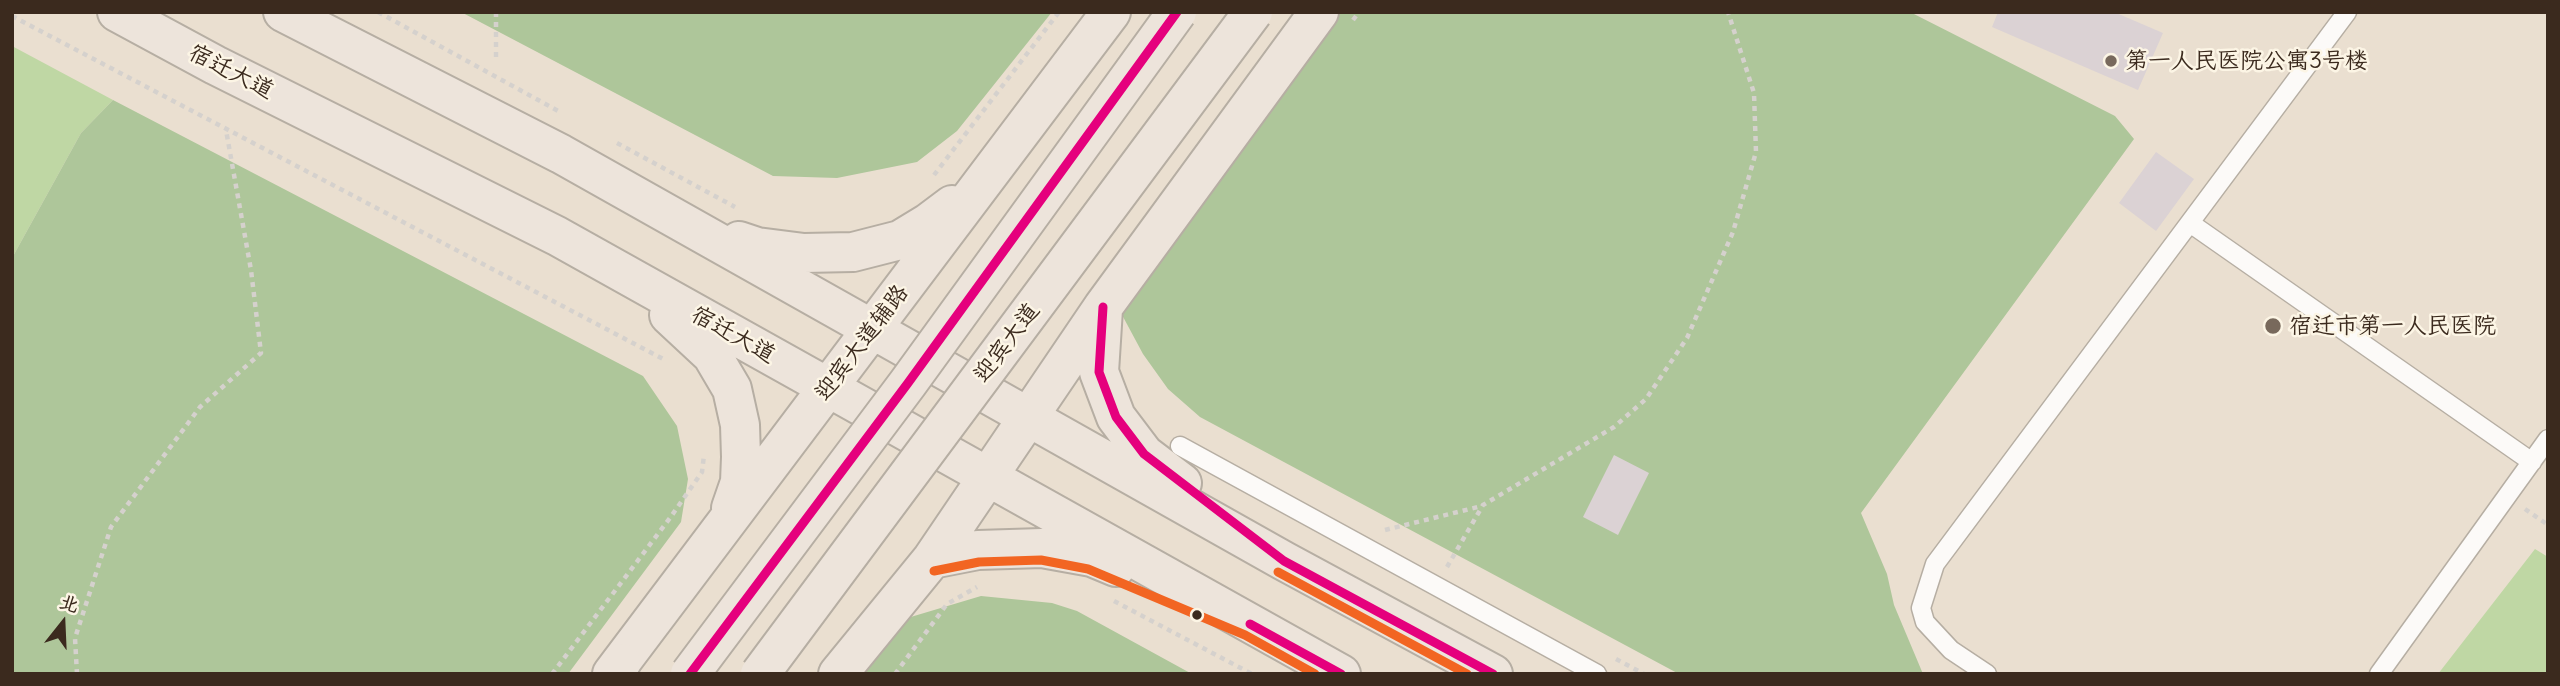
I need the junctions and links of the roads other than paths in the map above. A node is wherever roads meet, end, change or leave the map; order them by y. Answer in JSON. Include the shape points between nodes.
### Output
{"nodes":[{"id":1,"x":117,"y":12,"type":"edge"},
{"id":2,"x":284,"y":12,"type":"edge"},
{"id":3,"x":1111,"y":12,"type":"edge"},
{"id":4,"x":1177,"y":12,"type":"edge"},
{"id":5,"x":1253,"y":12,"type":"edge"},
{"id":6,"x":2337,"y":16,"type":"edge"},
{"id":7,"x":1335,"y":18,"type":"edge"},
{"id":8,"x":984,"y":181,"type":"junction"},
{"id":9,"x":664,"y":212,"type":"junction"},
{"id":10,"x":2190,"y":223,"type":"junction"},
{"id":11,"x":608,"y":265,"type":"junction"},
{"id":12,"x":1103,"y":307,"type":"junction"},
{"id":13,"x":872,"y":329,"type":"junction"},
{"id":14,"x":828,"y":388,"type":"junction"},
{"id":15,"x":1028,"y":417,"type":"junction"},
{"id":16,"x":2548,"y":439,"type":"edge"},
{"id":17,"x":1180,"y":446,"type":"dead end"},
{"id":18,"x":2532,"y":462,"type":"junction"},
{"id":19,"x":987,"y":477,"type":"junction"},
{"id":20,"x":727,"y":522,"type":"junction"},
{"id":21,"x":932,"y":559,"type":"junction"},
{"id":22,"x":1284,"y":561,"type":"junction"},
{"id":23,"x":1250,"y":624,"type":"junction"},
{"id":24,"x":615,"y":670,"type":"edge"},
{"id":25,"x":690,"y":674,"type":"edge"},
{"id":26,"x":760,"y":674,"type":"edge"},
{"id":27,"x":838,"y":674,"type":"edge"},
{"id":28,"x":1341,"y":674,"type":"edge"},
{"id":29,"x":1493,"y":674,"type":"edge"},
{"id":30,"x":1597,"y":674,"type":"edge"},
{"id":31,"x":1987,"y":674,"type":"edge"},
{"id":32,"x":2379,"y":674,"type":"edge"}],
"edges":[{"from":1,"to":11,"type":"main road","name":"宿迁大道"},
{"from":2,"to":9,"type":"main road"},
{"from":3,"to":8,"type":"main road","name":"迎宾大道辅路"},
{"from":4,"to":25,"type":"main road","bridge":true},
{"from":5,"to":26,"type":"main road","name":"迎宾大道","bridge":true},
{"from":6,"to":10,"type":"lane"},
{"from":7,"to":12,"type":"main road"},
{"from":8,"to":9,"type":"main road","via":[[900,240],[853,252],[804,253],[757,247]]},
{"from":8,"to":13,"type":"main road","name":"迎宾大道辅路"},
{"from":9,"to":13,"type":"main road"},
{"from":10,"to":18,"type":"lane"},
{"from":10,"to":31,"type":"lane","via":[[1935,564],[1921,608],[1925,622],[1951,650]]},
{"from":11,"to":14,"type":"main road","name":"宿迁大道"},
{"from":11,"to":20,"type":"main road","via":[[712,355],[732,389],[741,457],[740,482]]},
{"from":12,"to":15,"type":"main road"},
{"from":12,"to":22,"type":"main road","via":[[1099,372],[1116,417],[1144,454]]},
{"from":13,"to":14,"type":"main road","name":"迎宾大道辅路"},
{"from":13,"to":15,"type":"main road"},
{"from":14,"to":19,"type":"main road","name":"宿迁大道"},
{"from":14,"to":20,"type":"main road","name":"迎宾大道辅路"},
{"from":15,"to":19,"type":"main road"},
{"from":15,"to":22,"type":"main road"},
{"from":16,"to":18,"type":"lane"},
{"from":17,"to":30,"type":"lane"},
{"from":18,"to":32,"type":"lane"},
{"from":19,"to":21,"type":"main road"},
{"from":19,"to":23,"type":"main road","name":"宿迁大道"},
{"from":20,"to":24,"type":"main road","name":"迎宾大道辅路"},
{"from":21,"to":23,"type":"main road","via":[[978,550],[1042,548],[1092,556]]},
{"from":21,"to":27,"type":"main road"},
{"from":22,"to":29,"type":"main road"},
{"from":23,"to":28,"type":"main road","name":"宿迁大道"}]}
